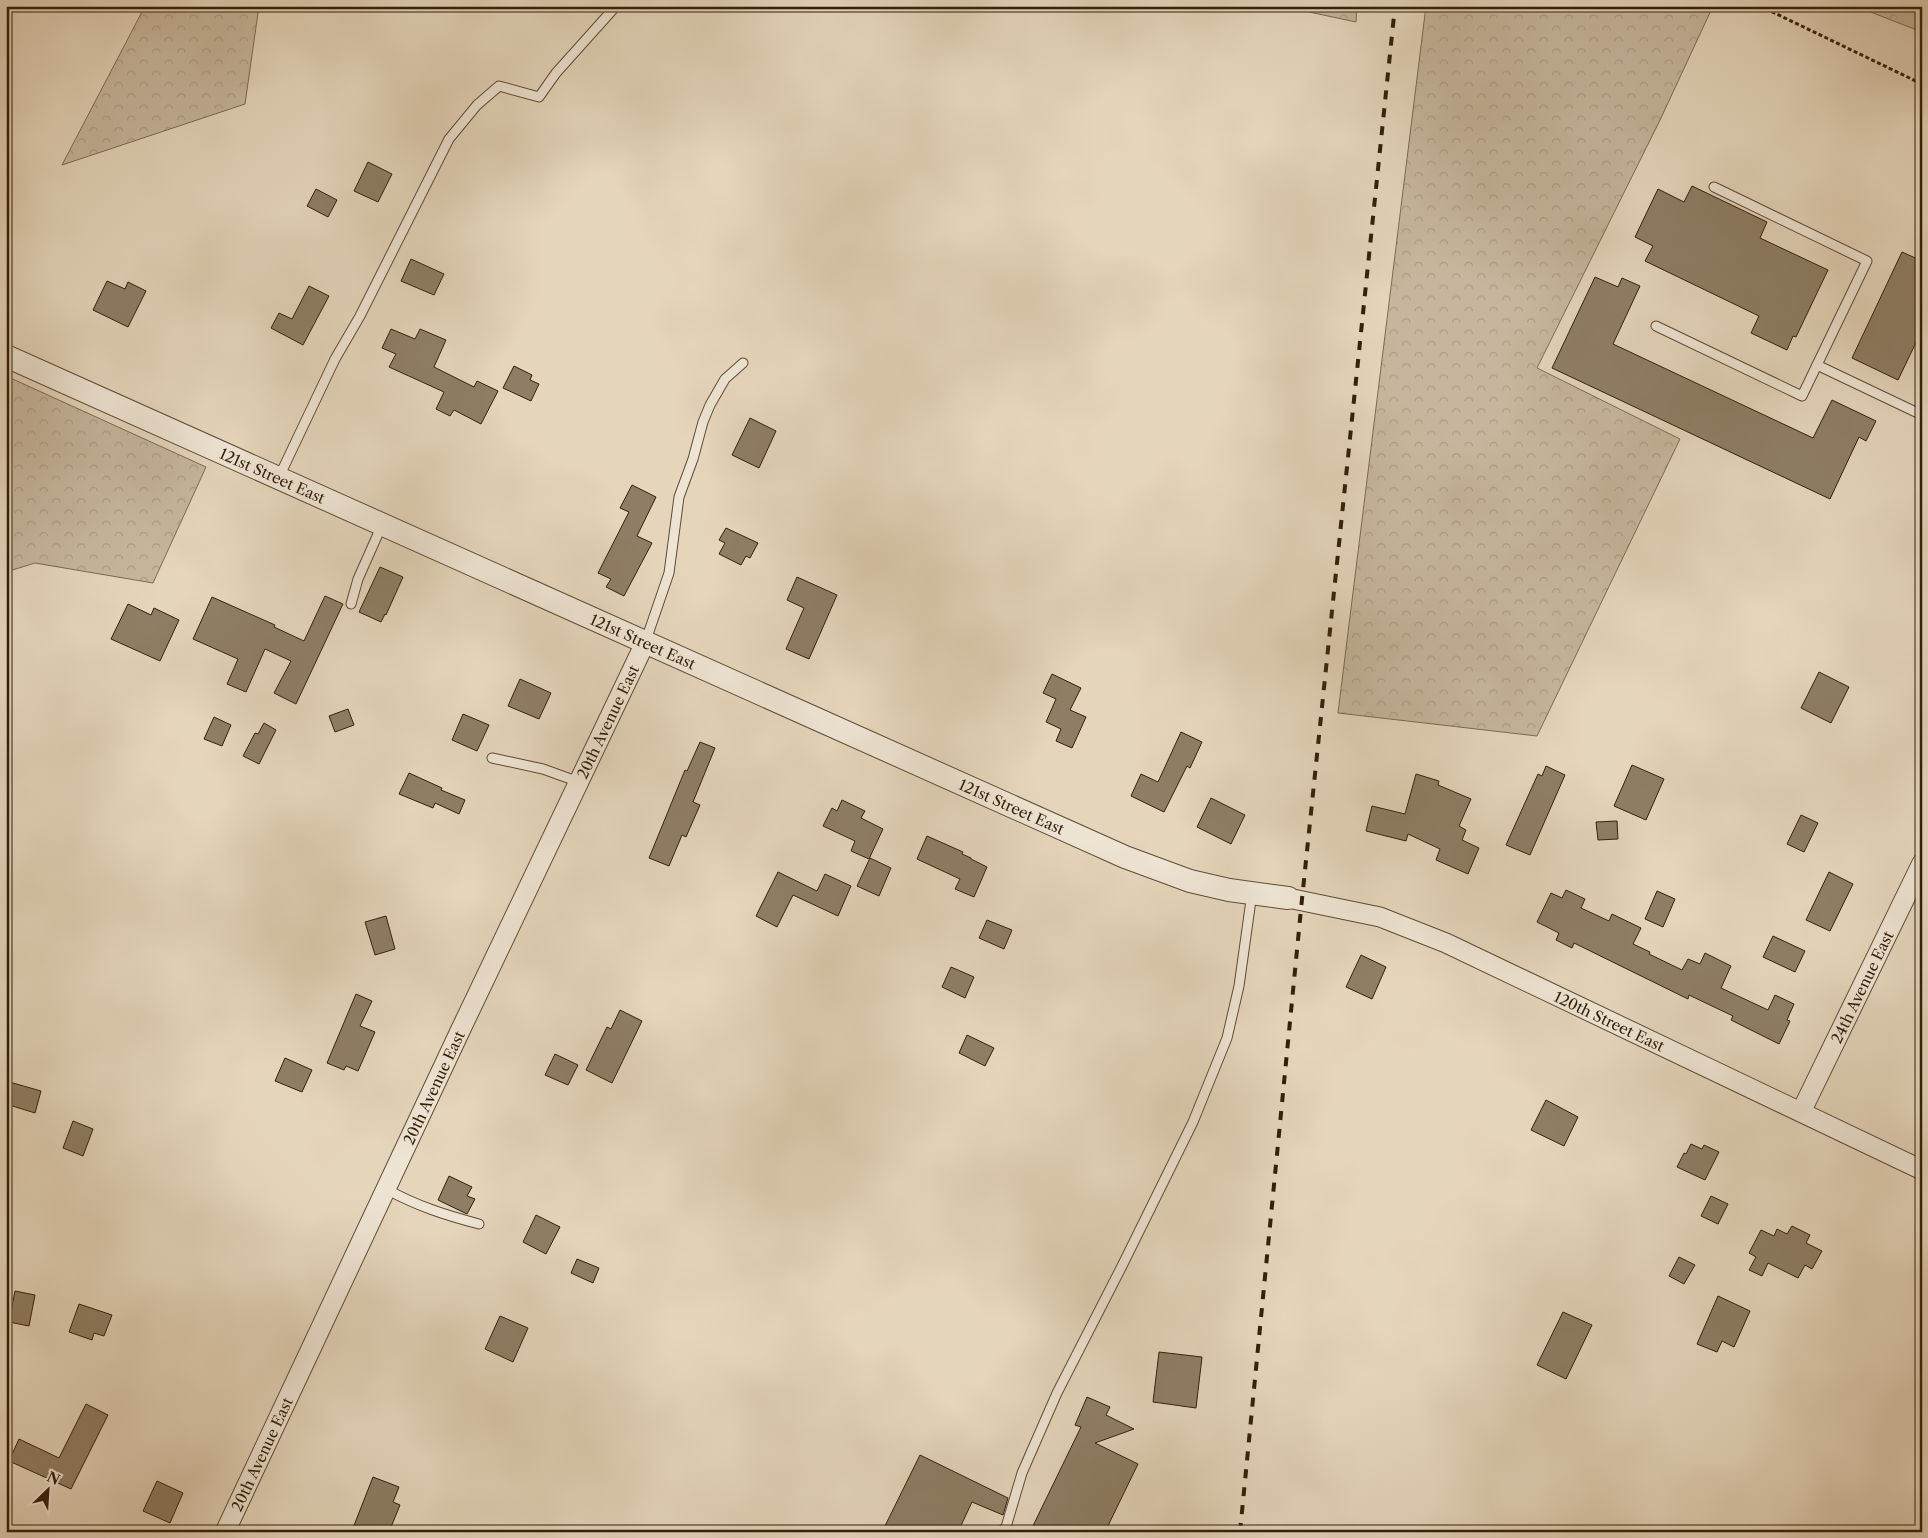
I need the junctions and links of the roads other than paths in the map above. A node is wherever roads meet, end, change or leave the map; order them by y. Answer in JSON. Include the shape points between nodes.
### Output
{"nodes":[{"id":1,"x":616,"y":6,"type":"edge"},
{"id":2,"x":1714,"y":188,"type":"dead end"},
{"id":3,"x":1656,"y":326,"type":"dead end"},
{"id":4,"x":6,"y":356,"type":"edge"},
{"id":5,"x":743,"y":363,"type":"dead end"},
{"id":6,"x":1817,"y":365,"type":"junction"},
{"id":7,"x":1922,"y":415,"type":"edge"},
{"id":8,"x":279,"y":479,"type":"junction"},
{"id":9,"x":382,"y":525,"type":"junction"},
{"id":10,"x":351,"y":604,"type":"dead end"},
{"id":11,"x":645,"y":643,"type":"junction"},
{"id":12,"x":492,"y":758,"type":"dead end"},
{"id":13,"x":579,"y":782,"type":"junction"},
{"id":14,"x":1922,"y":863,"type":"edge"},
{"id":15,"x":1252,"y":893,"type":"junction"},
{"id":16,"x":1288,"y":898,"type":"joint"},
{"id":17,"x":1801,"y":1112,"type":"junction"},
{"id":18,"x":1922,"y":1170,"type":"edge"},
{"id":19,"x":386,"y":1189,"type":"junction"},
{"id":20,"x":479,"y":1224,"type":"dead end"},
{"id":21,"x":225,"y":1532,"type":"edge"},
{"id":22,"x":1000,"y":1532,"type":"edge"}],
"edges":[{"from":1,"to":8,"type":"lane","via":[[556,73],[539,97],[499,86],[477,105],[449,139],[335,359]]},
{"from":2,"to":6,"type":"lane","via":[[1867,261]]},
{"from":3,"to":6,"type":"lane","via":[[1802,396]]},
{"from":4,"to":8,"type":"street","name":"121st Street East"},
{"from":5,"to":11,"type":"lane","via":[[725,378],[703,422],[680,497],[669,573]]},
{"from":6,"to":7,"type":"lane"},
{"from":8,"to":9,"type":"street","name":"121st Street East"},
{"from":9,"to":10,"type":"lane","via":[[358,579]]},
{"from":9,"to":11,"type":"street","name":"121st Street East"},
{"from":11,"to":13,"type":"street","name":"20th Avenue East"},
{"from":11,"to":15,"type":"street","name":"121st Street East","via":[[1125,858],[1190,881]]},
{"from":12,"to":13,"type":"lane","via":[[543,769]]},
{"from":13,"to":19,"type":"street","name":"20th Avenue East"},
{"from":14,"to":17,"type":"street","name":"24th Avenue East"},
{"from":15,"to":16,"type":"street","name":"121st Street East"},
{"from":15,"to":22,"type":"lane","via":[[1239,986],[1227,1038],[1193,1122],[1056,1393],[1022,1473],[1006,1527]]},
{"from":16,"to":17,"type":"street","name":"120th Street East","via":[[1380,917],[1446,943]]},
{"from":17,"to":18,"type":"street","name":"120th Street East"},
{"from":19,"to":20,"type":"lane","via":[[442,1215]]},
{"from":19,"to":21,"type":"street","name":"20th Avenue East"}]}
